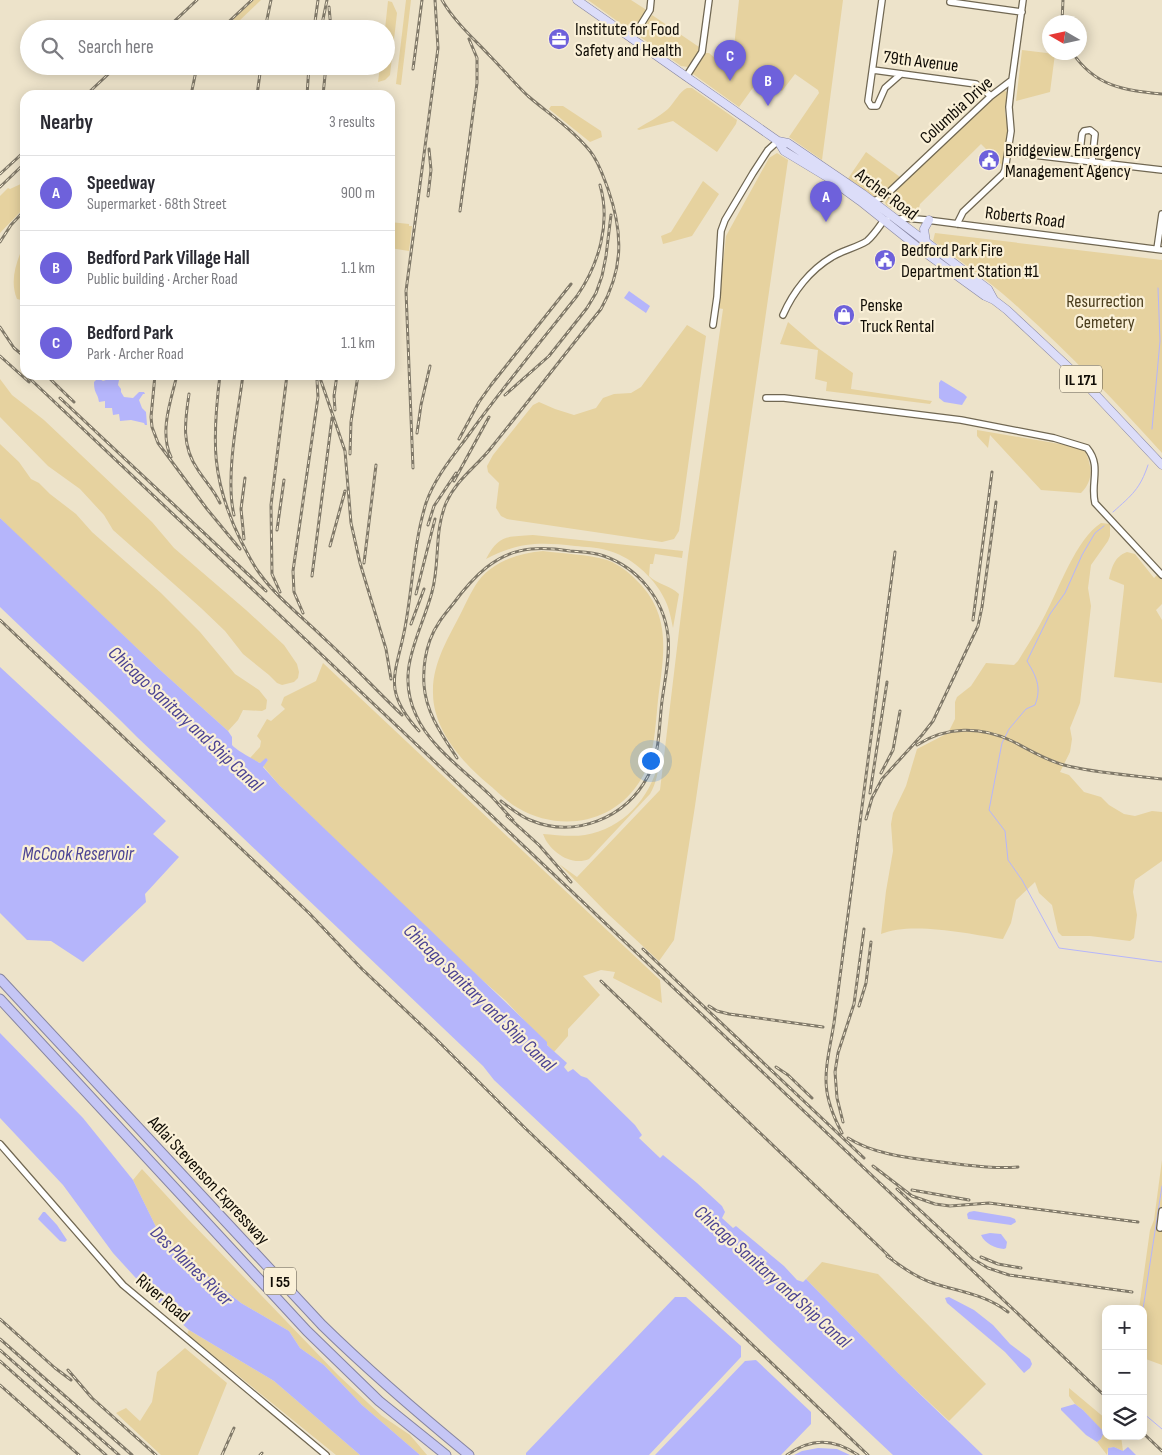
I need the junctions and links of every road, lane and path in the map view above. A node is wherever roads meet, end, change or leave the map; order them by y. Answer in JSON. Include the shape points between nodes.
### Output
{"nodes":[{"id":1,"x":579,"y":0,"type":"edge"},
{"id":2,"x":651,"y":0,"type":"edge"},
{"id":3,"x":709,"y":0,"type":"edge"},
{"id":4,"x":882,"y":0,"type":"edge"},
{"id":5,"x":1023,"y":0,"type":"edge"},
{"id":6,"x":950,"y":2,"type":"dead end"},
{"id":7,"x":1022,"y":12,"type":"junction"},
{"id":8,"x":632,"y":39,"type":"junction"},
{"id":9,"x":873,"y":70,"type":"junction"},
{"id":10,"x":901,"y":74,"type":"junction"},
{"id":11,"x":686,"y":77,"type":"junction"},
{"id":12,"x":1012,"y":80,"type":"junction"},
{"id":13,"x":991,"y":96,"type":"junction"},
{"id":14,"x":778,"y":141,"type":"junction"},
{"id":15,"x":1008,"y":152,"type":"junction"},
{"id":16,"x":1079,"y":160,"type":"junction"},
{"id":17,"x":1092,"y":161,"type":"junction"},
{"id":18,"x":1162,"y":170,"type":"edge"},
{"id":19,"x":884,"y":197,"type":"junction"},
{"id":20,"x":873,"y":201,"type":"junction"},
{"id":21,"x":882,"y":209,"type":"junction"},
{"id":22,"x":1162,"y":214,"type":"edge"},
{"id":23,"x":884,"y":220,"type":"junction"},
{"id":24,"x":896,"y":220,"type":"junction"},
{"id":25,"x":929,"y":220,"type":"junction"},
{"id":26,"x":957,"y":224,"type":"junction"},
{"id":27,"x":926,"y":242,"type":"junction"},
{"id":28,"x":1160,"y":250,"type":"edge"},
{"id":29,"x":994,"y":300,"type":"junction"},
{"id":30,"x":783,"y":315,"type":"dead end"},
{"id":31,"x":713,"y":325,"type":"dead end"},
{"id":32,"x":766,"y":398,"type":"dead end"},
{"id":33,"x":1162,"y":465,"type":"edge"},
{"id":34,"x":1162,"y":574,"type":"edge"},
{"id":35,"x":0,"y":979,"type":"edge"},
{"id":36,"x":0,"y":1000,"type":"edge"},
{"id":37,"x":0,"y":1144,"type":"edge"},
{"id":38,"x":1162,"y":1211,"type":"edge"},
{"id":39,"x":1160,"y":1228,"type":"dead end"},
{"id":40,"x":326,"y":1455,"type":"edge"},
{"id":41,"x":446,"y":1455,"type":"edge"},
{"id":42,"x":469,"y":1455,"type":"edge"}],
"edges":[{"from":1,"to":8,"type":"main road","name":"Archer Road","number":"IL 171"},
{"from":2,"to":8,"type":"street","via":[[650,10]]},
{"from":3,"to":11,"type":"street","via":[[702,52]]},
{"from":4,"to":9,"type":"street"},
{"from":5,"to":7,"type":"street","name":"Columbia Drive"},
{"from":6,"to":7,"type":"street"},
{"from":7,"to":12,"type":"street","name":"Columbia Drive"},
{"from":8,"to":11,"type":"main road","name":"Archer Road","number":"IL 171"},
{"from":9,"to":10,"type":"street","name":"79th Avenue"},
{"from":9,"to":10,"type":"street","via":[[868,101],[875,107],[885,88]]},
{"from":10,"to":13,"type":"street","name":"79th Avenue","via":[[976,84]]},
{"from":11,"to":14,"type":"main road","name":"Archer Road","number":"IL 171"},
{"from":12,"to":13,"type":"street","name":"Columbia Drive"},
{"from":12,"to":15,"type":"street"},
{"from":13,"to":19,"type":"street","name":"Columbia Drive"},
{"from":14,"to":20,"type":"main road","name":"Archer Road","number":"IL 171","via":[[821,164]]},
{"from":14,"to":23,"type":"main road","name":"Archer Road","number":"IL 171","via":[[784,151],[827,177]]},
{"from":14,"to":31,"type":"street","via":[[752,172],[721,231]]},
{"from":15,"to":16,"type":"street"},
{"from":15,"to":26,"type":"street","via":[[1003,174],[963,212]]},
{"from":16,"to":17,"type":"street"},
{"from":16,"to":17,"type":"street","via":[[1082,134],[1090,130],[1095,134]]},
{"from":17,"to":18,"type":"street"},
{"from":19,"to":20,"type":"street","name":"Columbia Drive"},
{"from":19,"to":21,"type":"street"},
{"from":20,"to":21,"type":"main road","name":"Archer Road","number":"IL 171"},
{"from":21,"to":24,"type":"main road","name":"Archer Road","number":"IL 171"},
{"from":22,"to":28,"type":"street"},
{"from":23,"to":24,"type":"street","name":"Roberts Road"},
{"from":23,"to":29,"type":"main road","name":"Archer Road","number":"IL 171"},
{"from":23,"to":30,"type":"street","via":[[868,240],[831,257],[802,283]]},
{"from":24,"to":25,"type":"street","name":"Roberts Road"},
{"from":24,"to":27,"type":"main road","name":"Archer Road","number":"IL 171"},
{"from":25,"to":26,"type":"street","name":"Roberts Road"},
{"from":25,"to":27,"type":"main road","via":[[924,229]]},
{"from":26,"to":28,"type":"street","name":"Roberts Road"},
{"from":27,"to":29,"type":"main road","name":"Archer Road","number":"IL 171","via":[[988,289]]},
{"from":29,"to":33,"type":"main road","name":"Archer Road","number":"IL 171","via":[[1049,347]]},
{"from":32,"to":34,"type":"street","via":[[961,420],[1054,438],[1087,448],[1095,462],[1095,503]]},
{"from":35,"to":42,"type":"highway","name":"Adlai Stevenson Expressway","number":"I 55","via":[[322,1325],[359,1362]]},
{"from":36,"to":41,"type":"highway","name":"Adlai Stevenson Expressway","number":"I 55","via":[[307,1331],[379,1401]]},
{"from":37,"to":40,"type":"street","name":"River Road","via":[[123,1285]]},
{"from":38,"to":39,"type":"street"}]}
